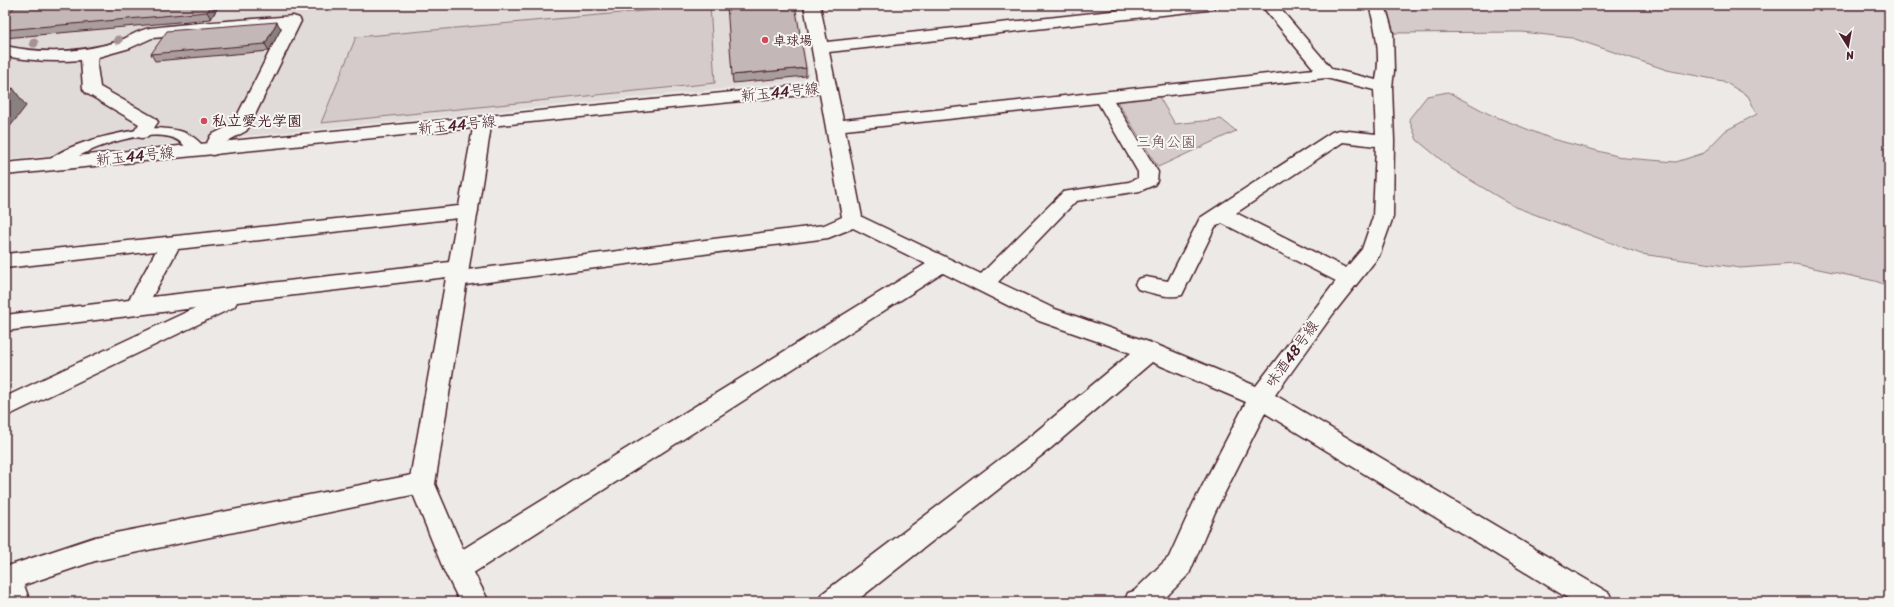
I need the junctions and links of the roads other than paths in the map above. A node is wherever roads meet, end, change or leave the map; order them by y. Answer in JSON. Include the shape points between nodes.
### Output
{"nodes":[{"id":1,"x":812,"y":5,"type":"edge"},
{"id":2,"x":1208,"y":5,"type":"edge"},
{"id":3,"x":1269,"y":5,"type":"edge"},
{"id":4,"x":1377,"y":5,"type":"edge"},
{"id":5,"x":820,"y":48,"type":"junction"},
{"id":6,"x":5,"y":51,"type":"edge"},
{"id":7,"x":90,"y":54,"type":"junction"},
{"id":8,"x":1326,"y":73,"type":"junction"},
{"id":9,"x":1383,"y":87,"type":"junction"},
{"id":10,"x":826,"y":88,"type":"junction"},
{"id":11,"x":1103,"y":97,"type":"junction"},
{"id":12,"x":483,"y":122,"type":"junction"},
{"id":13,"x":836,"y":126,"type":"junction"},
{"id":14,"x":142,"y":133,"type":"junction"},
{"id":15,"x":1385,"y":141,"type":"junction"},
{"id":16,"x":205,"y":149,"type":"junction"},
{"id":17,"x":54,"y":164,"type":"junction"},
{"id":18,"x":5,"y":169,"type":"edge"},
{"id":19,"x":468,"y":211,"type":"junction"},
{"id":20,"x":1221,"y":214,"type":"junction"},
{"id":21,"x":853,"y":220,"type":"junction"},
{"id":22,"x":170,"y":243,"type":"junction"},
{"id":23,"x":5,"y":261,"type":"edge"},
{"id":24,"x":942,"y":264,"type":"junction"},
{"id":25,"x":457,"y":273,"type":"junction"},
{"id":26,"x":1350,"y":279,"type":"junction"},
{"id":27,"x":984,"y":284,"type":"junction"},
{"id":28,"x":1146,"y":284,"type":"dead end"},
{"id":29,"x":243,"y":294,"type":"junction"},
{"id":30,"x":136,"y":307,"type":"junction"},
{"id":31,"x":5,"y":323,"type":"edge"},
{"id":32,"x":1149,"y":351,"type":"junction"},
{"id":33,"x":1260,"y":398,"type":"junction"},
{"id":34,"x":5,"y":408,"type":"edge"},
{"id":35,"x":422,"y":484,"type":"junction"},
{"id":36,"x":457,"y":568,"type":"junction"},
{"id":37,"x":10,"y":586,"type":"edge"},
{"id":38,"x":475,"y":602,"type":"edge"},
{"id":39,"x":833,"y":602,"type":"edge"},
{"id":40,"x":1138,"y":602,"type":"edge"},
{"id":41,"x":1599,"y":602,"type":"edge"}],
"edges":[{"from":1,"to":5,"type":"street","name":"新玉44号線"},
{"from":2,"to":5,"type":"street"},
{"from":3,"to":8,"type":"street"},
{"from":4,"to":9,"type":"street","name":"味酒48号線","via":[[1385,33],[1386,71]]},
{"from":5,"to":10,"type":"street","name":"新玉44号線"},
{"from":6,"to":7,"type":"street","via":[[55,57]]},
{"from":7,"to":14,"type":"street","via":[[92,89],[149,122]]},
{"from":7,"to":16,"type":"street","via":[[124,45],[149,33],[293,21],[240,127]]},
{"from":8,"to":9,"type":"street"},
{"from":8,"to":11,"type":"street"},
{"from":9,"to":15,"type":"street","name":"味酒48号線"},
{"from":10,"to":12,"type":"street","name":"新玉44号線"},
{"from":10,"to":13,"type":"street"},
{"from":11,"to":13,"type":"street"},
{"from":11,"to":27,"type":"street","via":[[1148,172],[1146,181],[1133,187],[1070,196]]},
{"from":12,"to":16,"type":"street","name":"新玉44号線"},
{"from":12,"to":19,"type":"street"},
{"from":13,"to":21,"type":"street"},
{"from":14,"to":16,"type":"lane","via":[[165,132],[183,136]]},
{"from":14,"to":17,"type":"lane","via":[[85,147]]},
{"from":15,"to":20,"type":"street","via":[[1339,136]]},
{"from":15,"to":26,"type":"street","name":"味酒48号線","via":[[1383,217],[1372,251]]},
{"from":16,"to":17,"type":"street","name":"新玉44号線"},
{"from":17,"to":18,"type":"street","name":"新玉44号線"},
{"from":19,"to":22,"type":"street"},
{"from":19,"to":25,"type":"street"},
{"from":20,"to":26,"type":"street"},
{"from":20,"to":28,"type":"street","via":[[1207,223],[1174,290]]},
{"from":21,"to":24,"type":"street"},
{"from":21,"to":25,"type":"street","via":[[828,231]]},
{"from":22,"to":23,"type":"street"},
{"from":22,"to":30,"type":"street"},
{"from":24,"to":27,"type":"street"},
{"from":24,"to":36,"type":"street"},
{"from":25,"to":29,"type":"street"},
{"from":25,"to":35,"type":"street"},
{"from":26,"to":33,"type":"street","name":"味酒48号線"},
{"from":27,"to":32,"type":"street","via":[[1047,315]]},
{"from":29,"to":30,"type":"street"},
{"from":29,"to":34,"type":"street"},
{"from":30,"to":31,"type":"street"},
{"from":32,"to":33,"type":"street"},
{"from":32,"to":39,"type":"street","via":[[1042,441]]},
{"from":33,"to":40,"type":"street","name":"味酒48号線","via":[[1178,565],[1144,600]]},
{"from":33,"to":41,"type":"street"},
{"from":35,"to":36,"type":"street"},
{"from":35,"to":37,"type":"street","via":[[95,549]]},
{"from":36,"to":38,"type":"street"}]}
